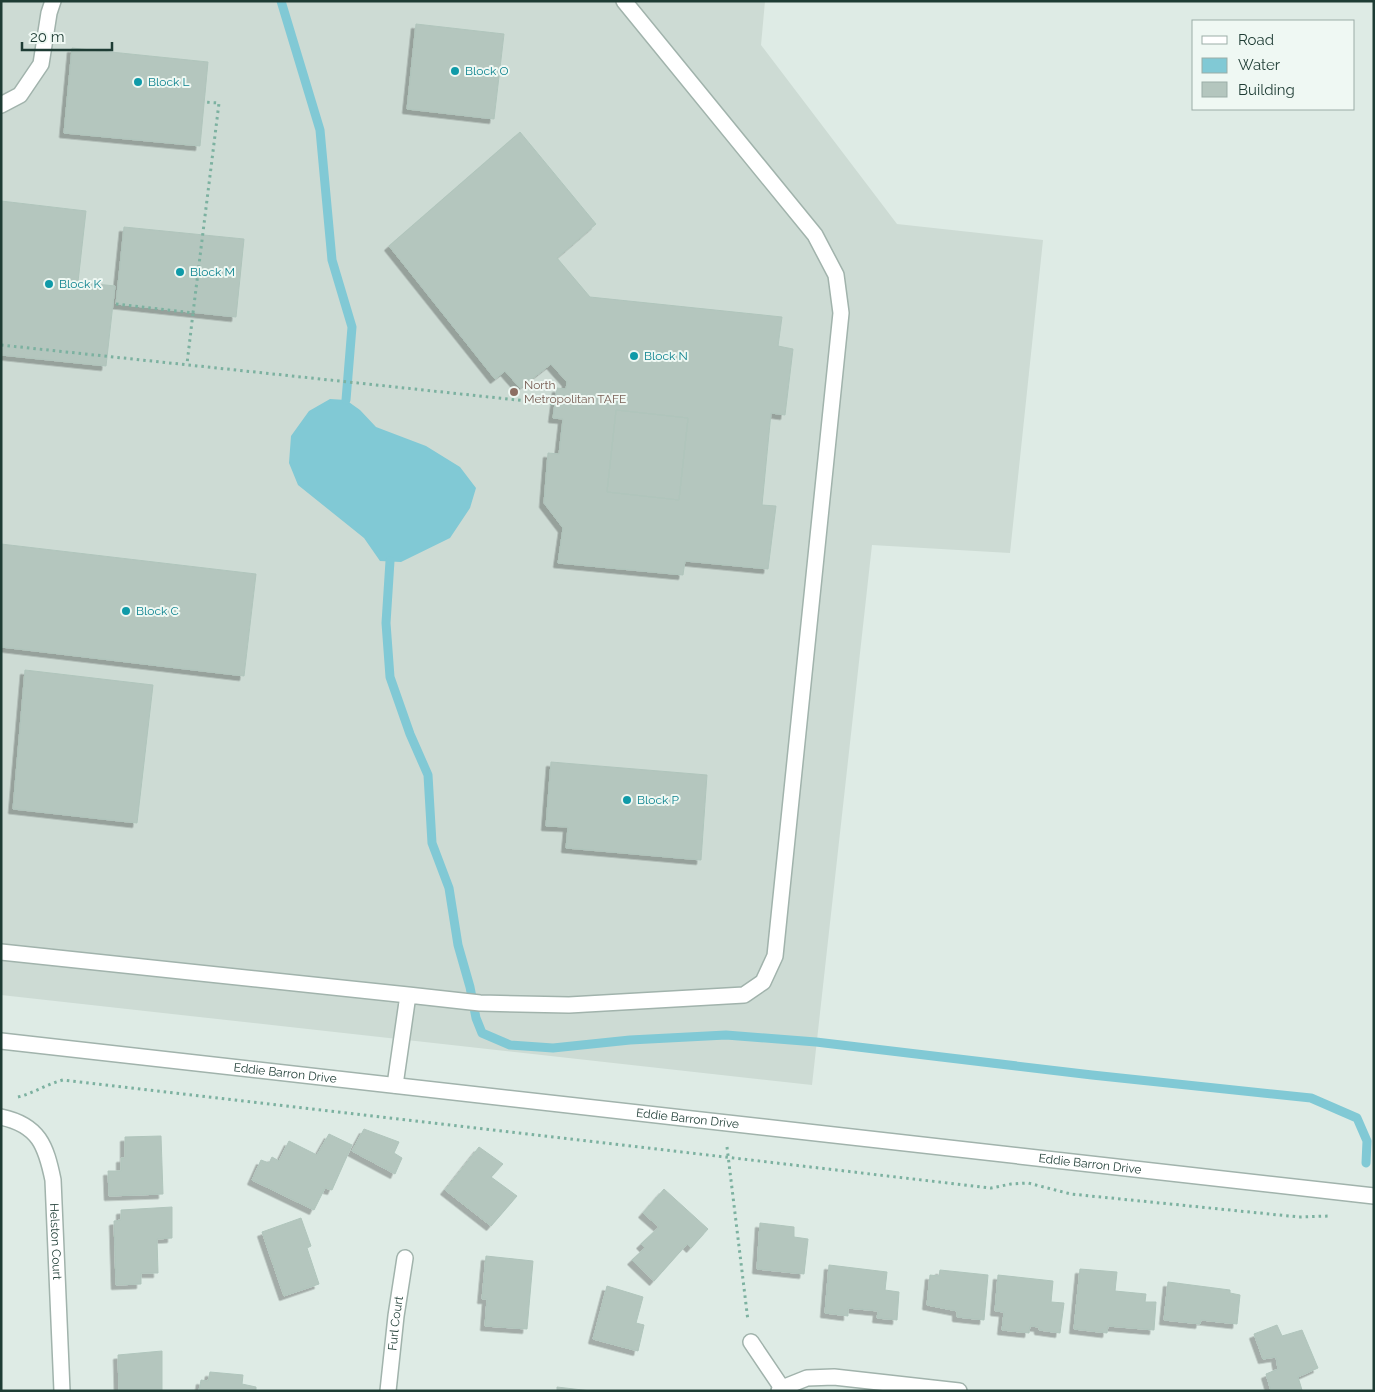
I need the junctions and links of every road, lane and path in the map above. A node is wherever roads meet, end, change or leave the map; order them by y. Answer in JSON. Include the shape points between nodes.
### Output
{"nodes":[{"id":1,"x":53,"y":1,"type":"edge"},
{"id":2,"x":624,"y":1,"type":"edge"},
{"id":3,"x":204,"y":102,"type":"dead end"},
{"id":4,"x":1,"y":105,"type":"edge"},
{"id":5,"x":116,"y":304,"type":"dead end"},
{"id":6,"x":193,"y":313,"type":"junction"},
{"id":7,"x":1,"y":345,"type":"edge"},
{"id":8,"x":187,"y":364,"type":"junction"},
{"id":9,"x":555,"y":404,"type":"dead end"},
{"id":10,"x":1,"y":952,"type":"edge"},
{"id":11,"x":408,"y":995,"type":"junction"},
{"id":12,"x":1,"y":1041,"type":"edge"},
{"id":13,"x":396,"y":1085,"type":"junction"},
{"id":14,"x":14,"y":1098,"type":"dead end"},
{"id":15,"x":1,"y":1117,"type":"edge"},
{"id":16,"x":724,"y":1122,"type":"junction"},
{"id":17,"x":728,"y":1157,"type":"junction"},
{"id":18,"x":1374,"y":1196,"type":"edge"},
{"id":19,"x":1334,"y":1215,"type":"dead end"},
{"id":20,"x":405,"y":1258,"type":"dead end"},
{"id":21,"x":751,"y":1342,"type":"joint"},
{"id":22,"x":781,"y":1389,"type":"edge"},
{"id":23,"x":62,"y":1391,"type":"edge"},
{"id":24,"x":388,"y":1391,"type":"edge"},
{"id":25,"x":959,"y":1391,"type":"edge"}],
"edges":[{"from":1,"to":4,"type":"street","via":[[41,64],[20,95]]},
{"from":2,"to":11,"type":"street","via":[[815,235],[836,275],[842,313],[775,956],[763,982],[744,995],[569,1005],[472,1002]]},
{"from":3,"to":6,"type":"path","via":[[219,103]]},
{"from":5,"to":6,"type":"path"},
{"from":6,"to":8,"type":"path"},
{"from":7,"to":8,"type":"path"},
{"from":8,"to":9,"type":"path"},
{"from":10,"to":11,"type":"street"},
{"from":11,"to":13,"type":"street"},
{"from":12,"to":13,"type":"street","name":"Eddie Barron Drive"},
{"from":13,"to":16,"type":"street","name":"Eddie Barron Drive"},
{"from":14,"to":17,"type":"path","via":[[63,1080]]},
{"from":15,"to":23,"type":"street","name":"Helston Court","via":[[34,1132],[48,1154],[53,1180]]},
{"from":16,"to":17,"type":"path"},
{"from":16,"to":18,"type":"street","name":"Eddie Barron Drive"},
{"from":17,"to":19,"type":"path","via":[[991,1188],[1028,1183],[1071,1194],[1299,1217]]},
{"from":17,"to":21,"type":"path"},
{"from":20,"to":24,"type":"street","name":"Furl Court"},
{"from":21,"to":22,"type":"street"},
{"from":22,"to":25,"type":"street","via":[[808,1378],[834,1377]]}]}
